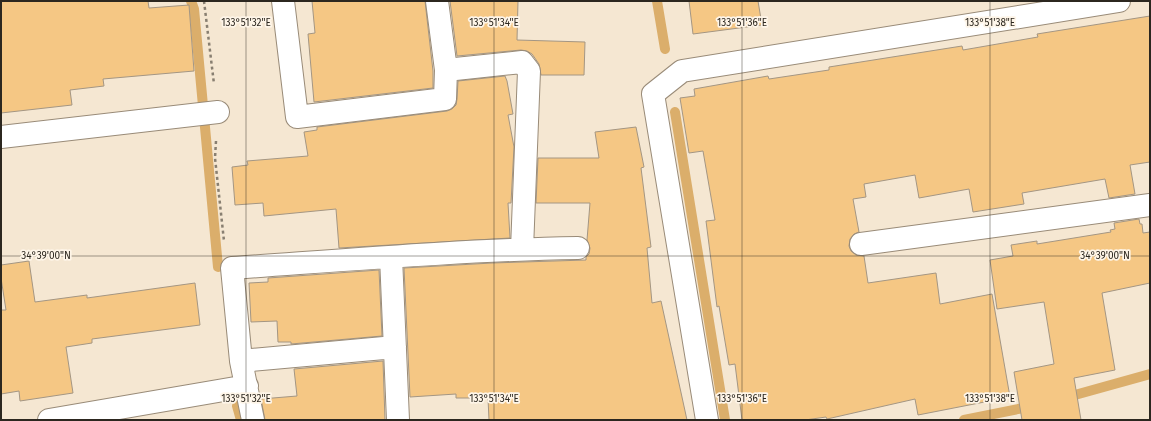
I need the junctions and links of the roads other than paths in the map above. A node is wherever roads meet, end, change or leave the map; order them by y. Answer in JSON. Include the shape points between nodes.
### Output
{"nodes":[{"id":1,"x":283,"y":1,"type":"edge"},
{"id":2,"x":437,"y":1,"type":"edge"},
{"id":3,"x":1119,"y":1,"type":"edge"},
{"id":4,"x":446,"y":70,"type":"junction"},
{"id":5,"x":209,"y":113,"type":"dead end"},
{"id":6,"x":1,"y":137,"type":"edge"},
{"id":7,"x":1150,"y":204,"type":"edge"},
{"id":8,"x":861,"y":244,"type":"dead end"},
{"id":9,"x":578,"y":248,"type":"dead end"},
{"id":10,"x":522,"y":249,"type":"junction"},
{"id":11,"x":390,"y":256,"type":"junction"},
{"id":12,"x":394,"y":347,"type":"junction"},
{"id":13,"x":242,"y":361,"type":"junction"},
{"id":14,"x":247,"y":386,"type":"junction"},
{"id":15,"x":49,"y":420,"type":"edge"},
{"id":16,"x":253,"y":420,"type":"edge"},
{"id":17,"x":398,"y":420,"type":"edge"},
{"id":18,"x":707,"y":420,"type":"edge"}],
"edges":[{"from":1,"to":4,"type":"street","via":[[297,117],[445,99]]},
{"from":2,"to":4,"type":"street"},
{"from":3,"to":18,"type":"street","via":[[682,71],[653,94]]},
{"from":4,"to":10,"type":"street","via":[[522,62],[529,71]]},
{"from":5,"to":6,"type":"street"},
{"from":7,"to":8,"type":"street"},
{"from":9,"to":10,"type":"street"},
{"from":10,"to":11,"type":"street"},
{"from":11,"to":12,"type":"street"},
{"from":11,"to":13,"type":"street","via":[[232,268]]},
{"from":12,"to":13,"type":"street"},
{"from":12,"to":17,"type":"street"},
{"from":13,"to":14,"type":"street"},
{"from":14,"to":15,"type":"street"},
{"from":14,"to":16,"type":"street"}]}
